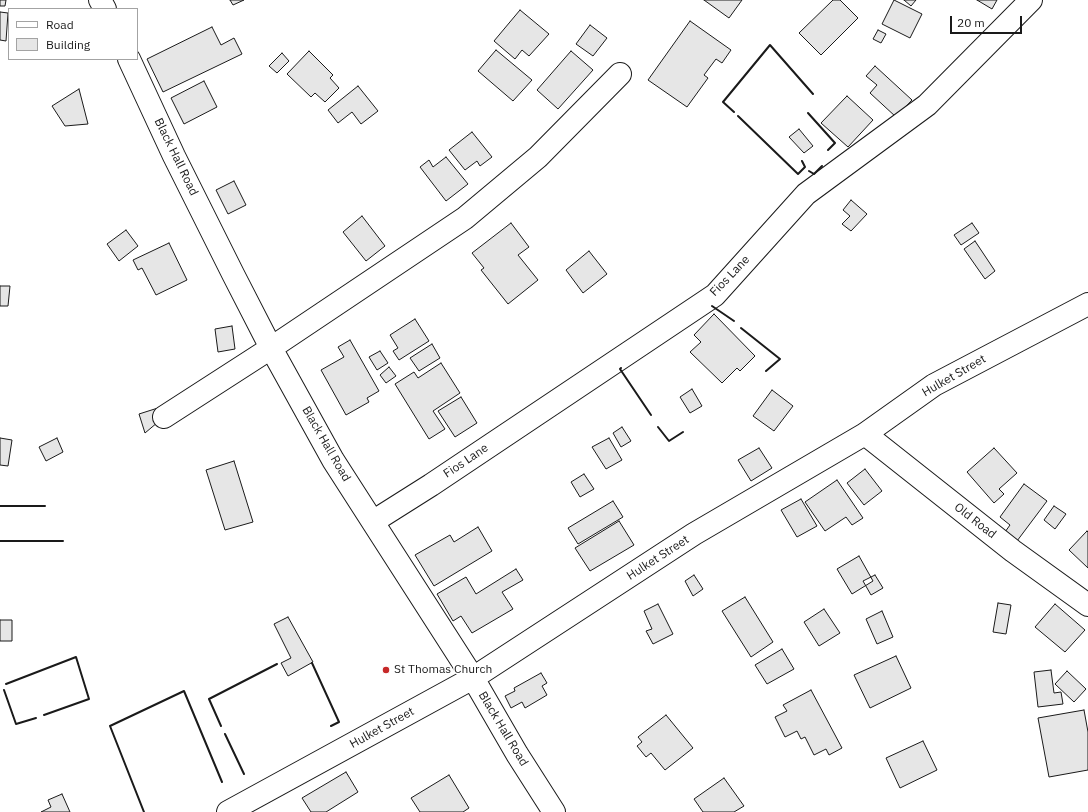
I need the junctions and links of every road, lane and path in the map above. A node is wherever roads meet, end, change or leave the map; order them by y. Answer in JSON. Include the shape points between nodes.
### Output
{"nodes":[{"id":1,"x":1031,"y":0,"type":"edge"},
{"id":2,"x":129,"y":60,"type":"edge"},
{"id":3,"x":620,"y":74,"type":"dead end"},
{"id":4,"x":1088,"y":304,"type":"edge"},
{"id":5,"x":271,"y":348,"type":"junction"},
{"id":6,"x":164,"y":417,"type":"dead end"},
{"id":7,"x":864,"y":434,"type":"junction"},
{"id":8,"x":374,"y":521,"type":"junction"},
{"id":9,"x":1088,"y":605,"type":"edge"},
{"id":10,"x":473,"y":678,"type":"junction"},
{"id":11,"x":228,"y":812,"type":"edge"},
{"id":12,"x":554,"y":812,"type":"edge"}],
"edges":[{"from":1,"to":8,"type":"street","name":"Fios Lane","via":[[927,105],[806,194],[714,295]]},
{"from":2,"to":5,"type":"street","name":"Black Hall Road","via":[[174,156]]},
{"from":3,"to":5,"type":"street","via":[[538,157],[465,218]]},
{"from":4,"to":7,"type":"street","name":"Hulket Street","via":[[934,384]]},
{"from":5,"to":6,"type":"street"},
{"from":5,"to":8,"type":"street","name":"Black Hall Road","via":[[333,460]]},
{"from":7,"to":9,"type":"street","name":"Old Road","via":[[1013,551]]},
{"from":7,"to":10,"type":"street","name":"Hulket Street","via":[[694,534]]},
{"from":8,"to":10,"type":"street","name":"Black Hall Road"},
{"from":10,"to":11,"type":"street","name":"Hulket Street"},
{"from":10,"to":12,"type":"street","name":"Black Hall Road"}]}
